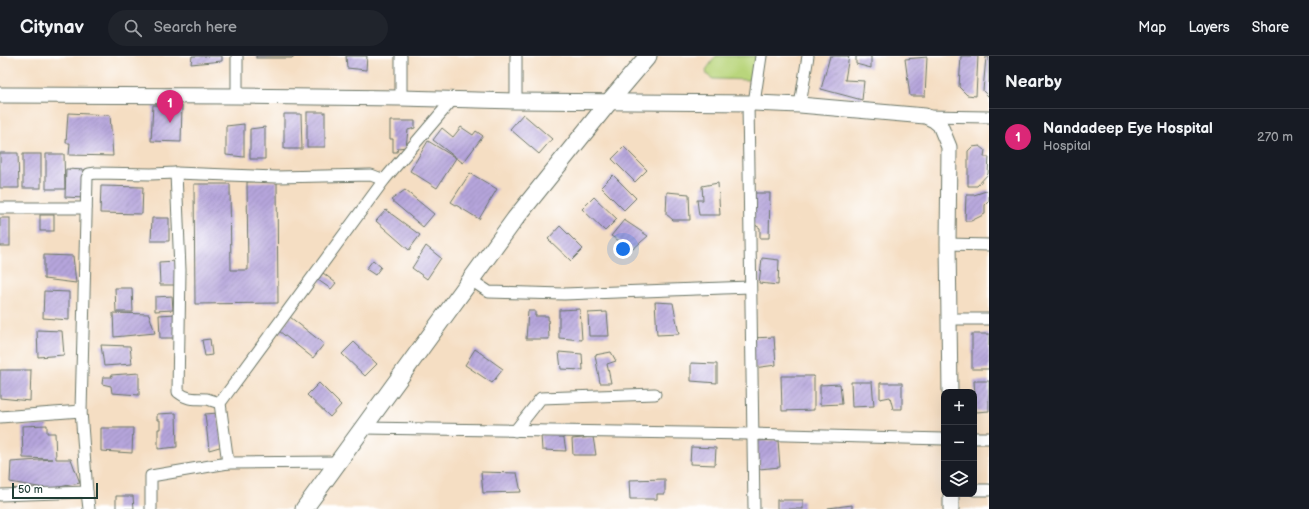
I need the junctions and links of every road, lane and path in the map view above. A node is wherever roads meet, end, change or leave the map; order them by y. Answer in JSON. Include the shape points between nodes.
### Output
{"nodes":[{"id":1,"x":237,"y":56,"type":"edge"},
{"id":2,"x":401,"y":56,"type":"edge"},
{"id":3,"x":516,"y":56,"type":"edge"},
{"id":4,"x":648,"y":56,"type":"edge"},
{"id":5,"x":761,"y":56,"type":"edge"},
{"id":6,"x":808,"y":56,"type":"edge"},
{"id":7,"x":0,"y":95,"type":"edge"},
{"id":8,"x":238,"y":96,"type":"junction"},
{"id":9,"x":401,"y":98,"type":"junction"},
{"id":10,"x":453,"y":99,"type":"junction"},
{"id":11,"x":516,"y":102,"type":"junction"},
{"id":12,"x":609,"y":102,"type":"junction"},
{"id":13,"x":751,"y":103,"type":"junction"},
{"id":14,"x":800,"y":105,"type":"junction"},
{"id":15,"x":925,"y":116,"type":"junction"},
{"id":16,"x":989,"y":117,"type":"edge"},
{"id":17,"x":176,"y":173,"type":"junction"},
{"id":18,"x":384,"y":180,"type":"junction"},
{"id":19,"x":0,"y":208,"type":"edge"},
{"id":20,"x":86,"y":208,"type":"junction"},
{"id":21,"x":948,"y":244,"type":"junction"},
{"id":22,"x":989,"y":245,"type":"edge"},
{"id":23,"x":471,"y":280,"type":"junction"},
{"id":24,"x":750,"y":287,"type":"junction"},
{"id":25,"x":949,"y":319,"type":"junction"},
{"id":26,"x":989,"y":319,"type":"edge"},
{"id":27,"x":950,"y":389,"type":"edge"},
{"id":28,"x":655,"y":394,"type":"dead end"},
{"id":29,"x":220,"y":403,"type":"junction"},
{"id":30,"x":81,"y":412,"type":"junction"},
{"id":31,"x":0,"y":418,"type":"edge"},
{"id":32,"x":363,"y":428,"type":"junction"},
{"id":33,"x":515,"y":431,"type":"junction"},
{"id":34,"x":752,"y":434,"type":"junction"},
{"id":35,"x":977,"y":438,"type":"edge"},
{"id":36,"x":989,"y":438,"type":"edge"},
{"id":37,"x":941,"y":439,"type":"edge"},
{"id":38,"x":338,"y":462,"type":"junction"},
{"id":39,"x":228,"y":463,"type":"junction"},
{"id":40,"x":977,"y":490,"type":"edge"},
{"id":41,"x":989,"y":490,"type":"edge"},
{"id":42,"x":88,"y":492,"type":"junction"},
{"id":43,"x":0,"y":495,"type":"edge"},
{"id":44,"x":951,"y":497,"type":"edge"},
{"id":45,"x":90,"y":509,"type":"edge"},
{"id":46,"x":151,"y":509,"type":"edge"},
{"id":47,"x":304,"y":509,"type":"edge"},
{"id":48,"x":754,"y":509,"type":"edge"},
{"id":49,"x":951,"y":509,"type":"edge"}],
"edges":[{"from":1,"to":8,"type":"street"},
{"from":2,"to":9,"type":"street"},
{"from":3,"to":11,"type":"street"},
{"from":4,"to":12,"type":"main road"},
{"from":5,"to":13,"type":"street"},
{"from":6,"to":14,"type":"street"},
{"from":7,"to":8,"type":"street"},
{"from":8,"to":9,"type":"street"},
{"from":9,"to":10,"type":"street"},
{"from":10,"to":11,"type":"street"},
{"from":10,"to":18,"type":"street"},
{"from":11,"to":12,"type":"street"},
{"from":12,"to":13,"type":"street"},
{"from":12,"to":23,"type":"main road","via":[[515,219]]},
{"from":13,"to":14,"type":"street"},
{"from":13,"to":24,"type":"street"},
{"from":14,"to":15,"type":"street"},
{"from":15,"to":16,"type":"street"},
{"from":15,"to":21,"type":"street","via":[[940,125],[949,147]]},
{"from":17,"to":18,"type":"street","via":[[277,177],[371,176]]},
{"from":17,"to":20,"type":"street","via":[[89,174]]},
{"from":17,"to":29,"type":"street","via":[[180,270],[178,392],[191,399],[207,399]]},
{"from":18,"to":29,"type":"street"},
{"from":19,"to":20,"type":"street"},
{"from":20,"to":30,"type":"street"},
{"from":21,"to":22,"type":"street"},
{"from":21,"to":25,"type":"street"},
{"from":23,"to":24,"type":"street","via":[[489,292],[564,294]]},
{"from":23,"to":32,"type":"main road"},
{"from":24,"to":34,"type":"street"},
{"from":25,"to":26,"type":"street"},
{"from":25,"to":27,"type":"street"},
{"from":28,"to":33,"type":"street","via":[[542,398]]},
{"from":29,"to":39,"type":"street"},
{"from":30,"to":31,"type":"street"},
{"from":30,"to":42,"type":"street"},
{"from":32,"to":33,"type":"street"},
{"from":32,"to":38,"type":"main road"},
{"from":33,"to":34,"type":"street"},
{"from":34,"to":37,"type":"street"},
{"from":34,"to":48,"type":"street"},
{"from":35,"to":36,"type":"street"},
{"from":38,"to":39,"type":"street"},
{"from":38,"to":47,"type":"main road"},
{"from":39,"to":46,"type":"street","via":[[151,476]]},
{"from":40,"to":41,"type":"street"},
{"from":42,"to":43,"type":"street"},
{"from":42,"to":45,"type":"street"},
{"from":44,"to":49,"type":"street"}]}
